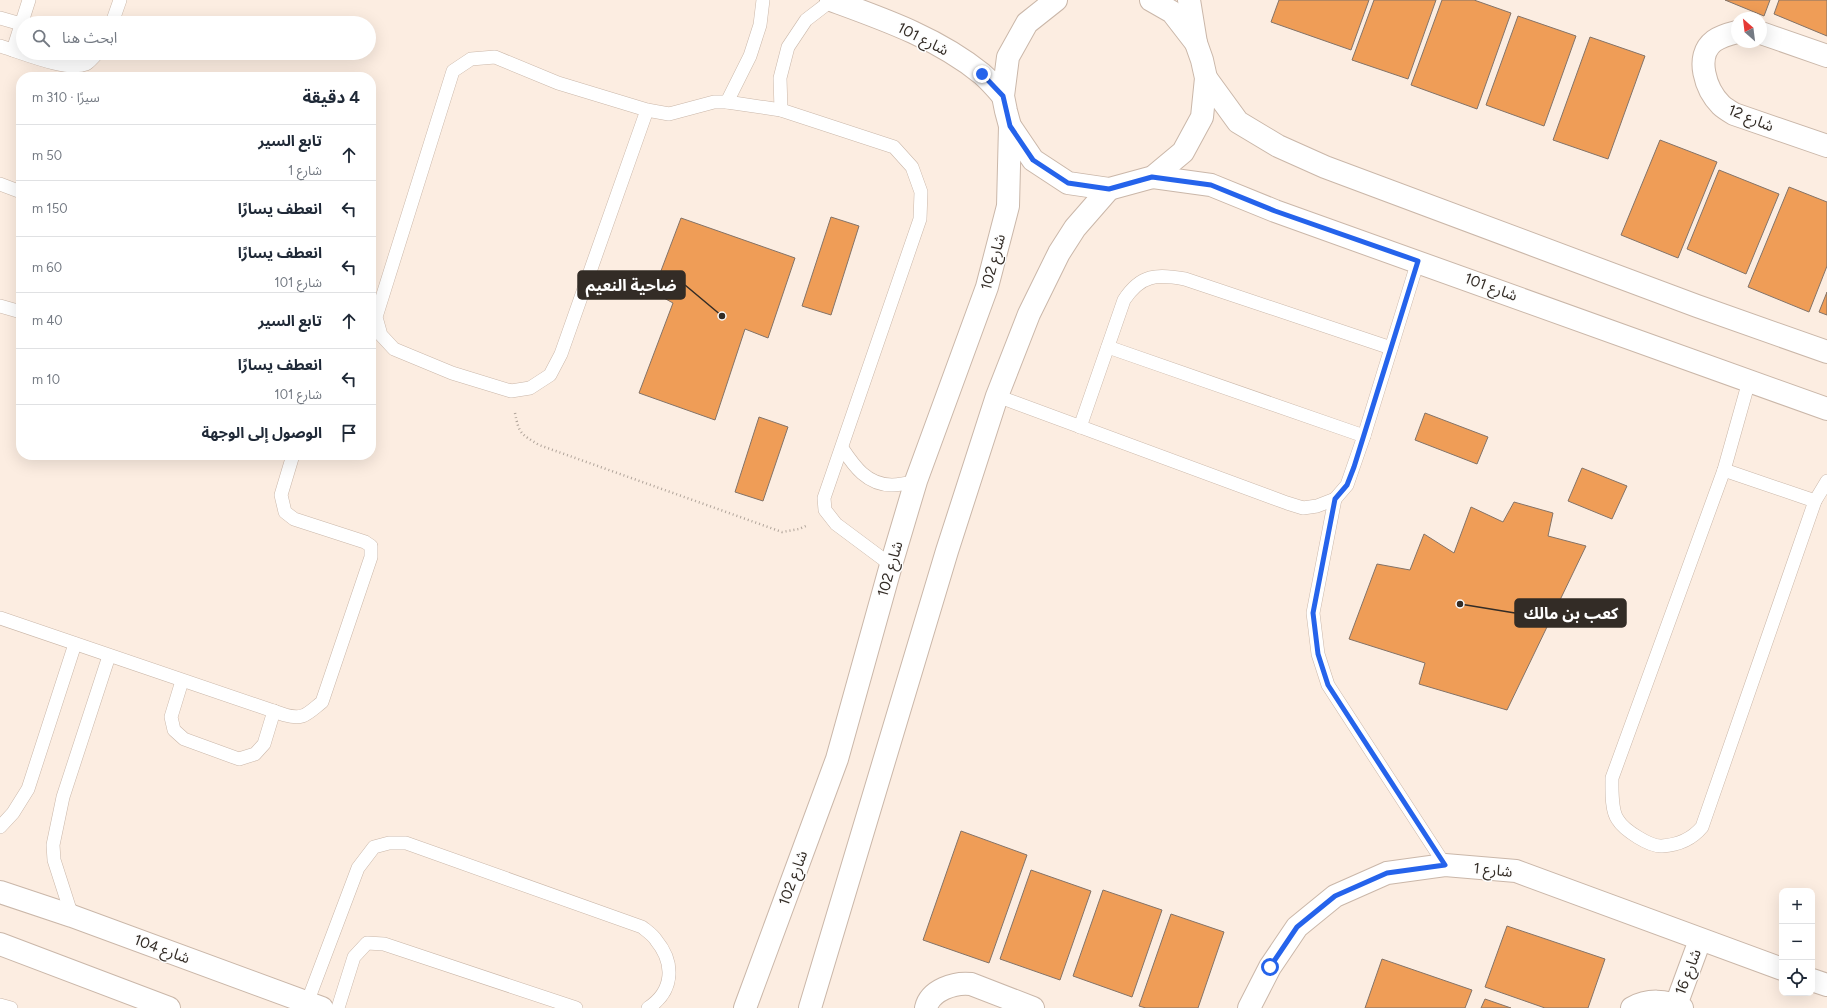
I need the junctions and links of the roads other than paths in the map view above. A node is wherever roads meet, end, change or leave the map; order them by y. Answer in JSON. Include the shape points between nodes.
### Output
{"nodes":[{"id":1,"x":29,"y":0,"type":"edge"},
{"id":2,"x":120,"y":0,"type":"edge"},
{"id":3,"x":763,"y":0,"type":"edge"},
{"id":4,"x":831,"y":0,"type":"edge"},
{"id":5,"x":1056,"y":0,"type":"edge"},
{"id":6,"x":1151,"y":0,"type":"edge"},
{"id":7,"x":1189,"y":0,"type":"edge"},
{"id":8,"x":24,"y":16,"type":"edge"},
{"id":9,"x":114,"y":16,"type":"edge"},
{"id":10,"x":0,"y":18,"type":"edge"},
{"id":11,"x":16,"y":23,"type":"edge"},
{"id":12,"x":1731,"y":34,"type":"edge"},
{"id":13,"x":1767,"y":35,"type":"edge"},
{"id":14,"x":16,"y":40,"type":"edge"},
{"id":15,"x":1196,"y":43,"type":"junction"},
{"id":16,"x":0,"y":46,"type":"edge"},
{"id":17,"x":13,"y":50,"type":"junction"},
{"id":18,"x":16,"y":51,"type":"edge"},
{"id":19,"x":1827,"y":56,"type":"edge"},
{"id":20,"x":38,"y":60,"type":"edge"},
{"id":21,"x":90,"y":60,"type":"edge"},
{"id":22,"x":1206,"y":78,"type":"junction"},
{"id":23,"x":1003,"y":96,"type":"junction"},
{"id":24,"x":727,"y":102,"type":"junction"},
{"id":25,"x":647,"y":110,"type":"junction"},
{"id":26,"x":782,"y":110,"type":"junction"},
{"id":27,"x":1010,"y":126,"type":"junction"},
{"id":28,"x":1827,"y":146,"type":"edge"},
{"id":29,"x":1152,"y":177,"type":"junction"},
{"id":30,"x":0,"y":184,"type":"edge"},
{"id":31,"x":1109,"y":189,"type":"junction"},
{"id":32,"x":16,"y":190,"type":"edge"},
{"id":33,"x":1418,"y":261,"type":"junction"},
{"id":34,"x":0,"y":306,"type":"edge"},
{"id":35,"x":16,"y":311,"type":"edge"},
{"id":36,"x":1108,"y":347,"type":"junction"},
{"id":37,"x":1391,"y":348,"type":"junction"},
{"id":38,"x":1827,"y":352,"type":"edge"},
{"id":39,"x":1749,"y":381,"type":"junction"},
{"id":40,"x":997,"y":396,"type":"junction"},
{"id":41,"x":1827,"y":409,"type":"edge"},
{"id":42,"x":1080,"y":427,"type":"junction"},
{"id":43,"x":1364,"y":436,"type":"junction"},
{"id":44,"x":842,"y":448,"type":"junction"},
{"id":45,"x":292,"y":460,"type":"edge"},
{"id":46,"x":1724,"y":470,"type":"junction"},
{"id":47,"x":1827,"y":481,"type":"edge"},
{"id":48,"x":916,"y":482,"type":"junction"},
{"id":49,"x":1335,"y":499,"type":"junction"},
{"id":50,"x":1815,"y":501,"type":"junction"},
{"id":51,"x":891,"y":565,"type":"junction"},
{"id":52,"x":0,"y":618,"type":"edge"},
{"id":53,"x":75,"y":644,"type":"junction"},
{"id":54,"x":109,"y":656,"type":"junction"},
{"id":55,"x":182,"y":680,"type":"junction"},
{"id":56,"x":274,"y":711,"type":"junction"},
{"id":57,"x":0,"y":827,"type":"edge"},
{"id":58,"x":1445,"y":865,"type":"junction"},
{"id":59,"x":0,"y":892,"type":"edge"},
{"id":60,"x":72,"y":916,"type":"junction"},
{"id":61,"x":1700,"y":940,"type":"junction"},
{"id":62,"x":0,"y":944,"type":"edge"},
{"id":63,"x":1779,"y":968,"type":"edge"},
{"id":64,"x":1815,"y":981,"type":"edge"},
{"id":65,"x":1827,"y":986,"type":"edge"},
{"id":66,"x":0,"y":1005,"type":"edge"},
{"id":67,"x":315,"y":1005,"type":"edge"},
{"id":68,"x":1679,"y":1006,"type":"edge"},
{"id":69,"x":11,"y":1008,"type":"edge"},
{"id":70,"x":169,"y":1008,"type":"edge"},
{"id":71,"x":338,"y":1008,"type":"edge"},
{"id":72,"x":576,"y":1008,"type":"edge"},
{"id":73,"x":648,"y":1008,"type":"edge"},
{"id":74,"x":746,"y":1008,"type":"edge"},
{"id":75,"x":810,"y":1008,"type":"edge"},
{"id":76,"x":926,"y":1008,"type":"edge"},
{"id":77,"x":1033,"y":1008,"type":"edge"},
{"id":78,"x":1249,"y":1008,"type":"edge"},
{"id":79,"x":1632,"y":1008,"type":"edge"}],
"edges":[{"from":1,"to":8,"type":"lane"},
{"from":2,"to":9,"type":"lane"},
{"from":3,"to":24,"type":"lane","via":[[760,25],[750,56]]},
{"from":4,"to":23,"type":"street","name":"شارع 101","via":[[879,17],[939,44],[982,74]]},
{"from":4,"to":26,"type":"lane","via":[[806,20],[788,47],[780,78]]},
{"from":5,"to":23,"type":"street","via":[[1027,23],[1008,57]]},
{"from":6,"to":15,"type":"street","via":[[1172,12]]},
{"from":7,"to":15,"type":"street"},
{"from":10,"to":11,"type":"lane"},
{"from":12,"to":28,"type":"street","name":"شارع 12","via":[[1713,42],[1705,52],[1706,81],[1721,105],[1734,114]]},
{"from":13,"to":19,"type":"street"},
{"from":14,"to":17,"type":"lane"},
{"from":15,"to":22,"type":"street"},
{"from":16,"to":17,"type":"lane"},
{"from":17,"to":18,"type":"lane"},
{"from":20,"to":21,"type":"lane","via":[[66,65],[86,64]]},
{"from":22,"to":29,"type":"street","via":[[1202,117],[1183,152]]},
{"from":22,"to":38,"type":"street","via":[[1238,122],[1278,146],[1319,164]]},
{"from":23,"to":27,"type":"street"},
{"from":24,"to":25,"type":"lane","via":[[714,102],[669,114]]},
{"from":24,"to":26,"type":"lane"},
{"from":25,"to":25,"type":"lane","via":[[558,83],[495,58],[471,59],[453,71],[376,317],[381,335],[394,349],[452,373],[511,391],[530,388],[550,375],[561,354]]},
{"from":26,"to":44,"type":"lane","via":[[894,147],[912,167],[921,192],[920,219]]},
{"from":27,"to":31,"type":"street","via":[[1033,160],[1068,183]]},
{"from":27,"to":48,"type":"street","name":"شارع 102","via":[[1008,206],[987,287]]},
{"from":29,"to":31,"type":"street"},
{"from":29,"to":33,"type":"street","name":"شارع 101","via":[[1211,185],[1275,211]]},
{"from":30,"to":32,"type":"lane"},
{"from":31,"to":40,"type":"street","via":[[1075,228],[1059,253],[1029,314]]},
{"from":33,"to":37,"type":"lane"},
{"from":33,"to":39,"type":"street","name":"شارع 101"},
{"from":34,"to":35,"type":"lane"},
{"from":36,"to":37,"type":"lane","via":[[1130,290],[1152,277],[1166,276],[1185,279]]},
{"from":36,"to":42,"type":"lane"},
{"from":36,"to":43,"type":"lane"},
{"from":37,"to":43,"type":"lane"},
{"from":39,"to":41,"type":"street","name":"شارع 101"},
{"from":39,"to":46,"type":"lane"},
{"from":40,"to":42,"type":"lane"},
{"from":40,"to":75,"type":"street","via":[[947,551]]},
{"from":42,"to":49,"type":"lane","via":[[1303,508]]},
{"from":43,"to":49,"type":"lane","via":[[1347,485]]},
{"from":44,"to":48,"type":"lane","via":[[857,470],[871,480],[891,485]]},
{"from":44,"to":51,"type":"lane","via":[[824,498],[825,510],[836,524]]},
{"from":45,"to":56,"type":"lane","via":[[281,495],[285,512],[294,519],[365,542],[371,546],[371,557],[322,702],[306,715],[297,718]]},
{"from":46,"to":50,"type":"lane"},
{"from":46,"to":50,"type":"lane","via":[[1612,778],[1612,799],[1617,820],[1634,836],[1660,847],[1694,836],[1702,827]]},
{"from":47,"to":50,"type":"lane"},
{"from":48,"to":51,"type":"street","name":"شارع 102"},
{"from":49,"to":58,"type":"lane","via":[[1313,613],[1318,654],[1328,685]]},
{"from":51,"to":74,"type":"street","name":"شارع 102","via":[[837,759]]},
{"from":52,"to":53,"type":"lane"},
{"from":53,"to":54,"type":"lane"},
{"from":53,"to":57,"type":"lane","via":[[28,789]]},
{"from":54,"to":55,"type":"lane"},
{"from":54,"to":60,"type":"lane","via":[[63,797],[53,845],[54,860]]},
{"from":55,"to":56,"type":"lane"},
{"from":55,"to":56,"type":"lane","via":[[172,717],[174,730],[184,739],[239,759],[254,754],[264,744]]},
{"from":58,"to":61,"type":"street","name":"شارع 1","via":[[1516,871]]},
{"from":58,"to":78,"type":"street","name":"شارع 1","via":[[1387,873],[1335,896],[1297,927],[1270,967]]},
{"from":59,"to":60,"type":"street","name":"شارع 104"},
{"from":60,"to":67,"type":"street","name":"شارع 104"},
{"from":61,"to":63,"type":"street","name":"شارع 1"},
{"from":61,"to":68,"type":"street","name":"شارع 16"},
{"from":62,"to":70,"type":"street"},
{"from":64,"to":65,"type":"street"},
{"from":66,"to":69,"type":"lane"},
{"from":67,"to":73,"type":"lane","via":[[358,868],[374,847],[389,843],[406,843],[642,927],[660,946],[667,960],[670,980],[658,1002]]},
{"from":68,"to":79,"type":"street","name":"شارع 16","via":[[1649,1002]]},
{"from":71,"to":72,"type":"lane","via":[[354,957],[367,943],[384,944]]},
{"from":76,"to":77,"type":"street","via":[[932,997],[942,990],[962,983],[971,984]]}]}
